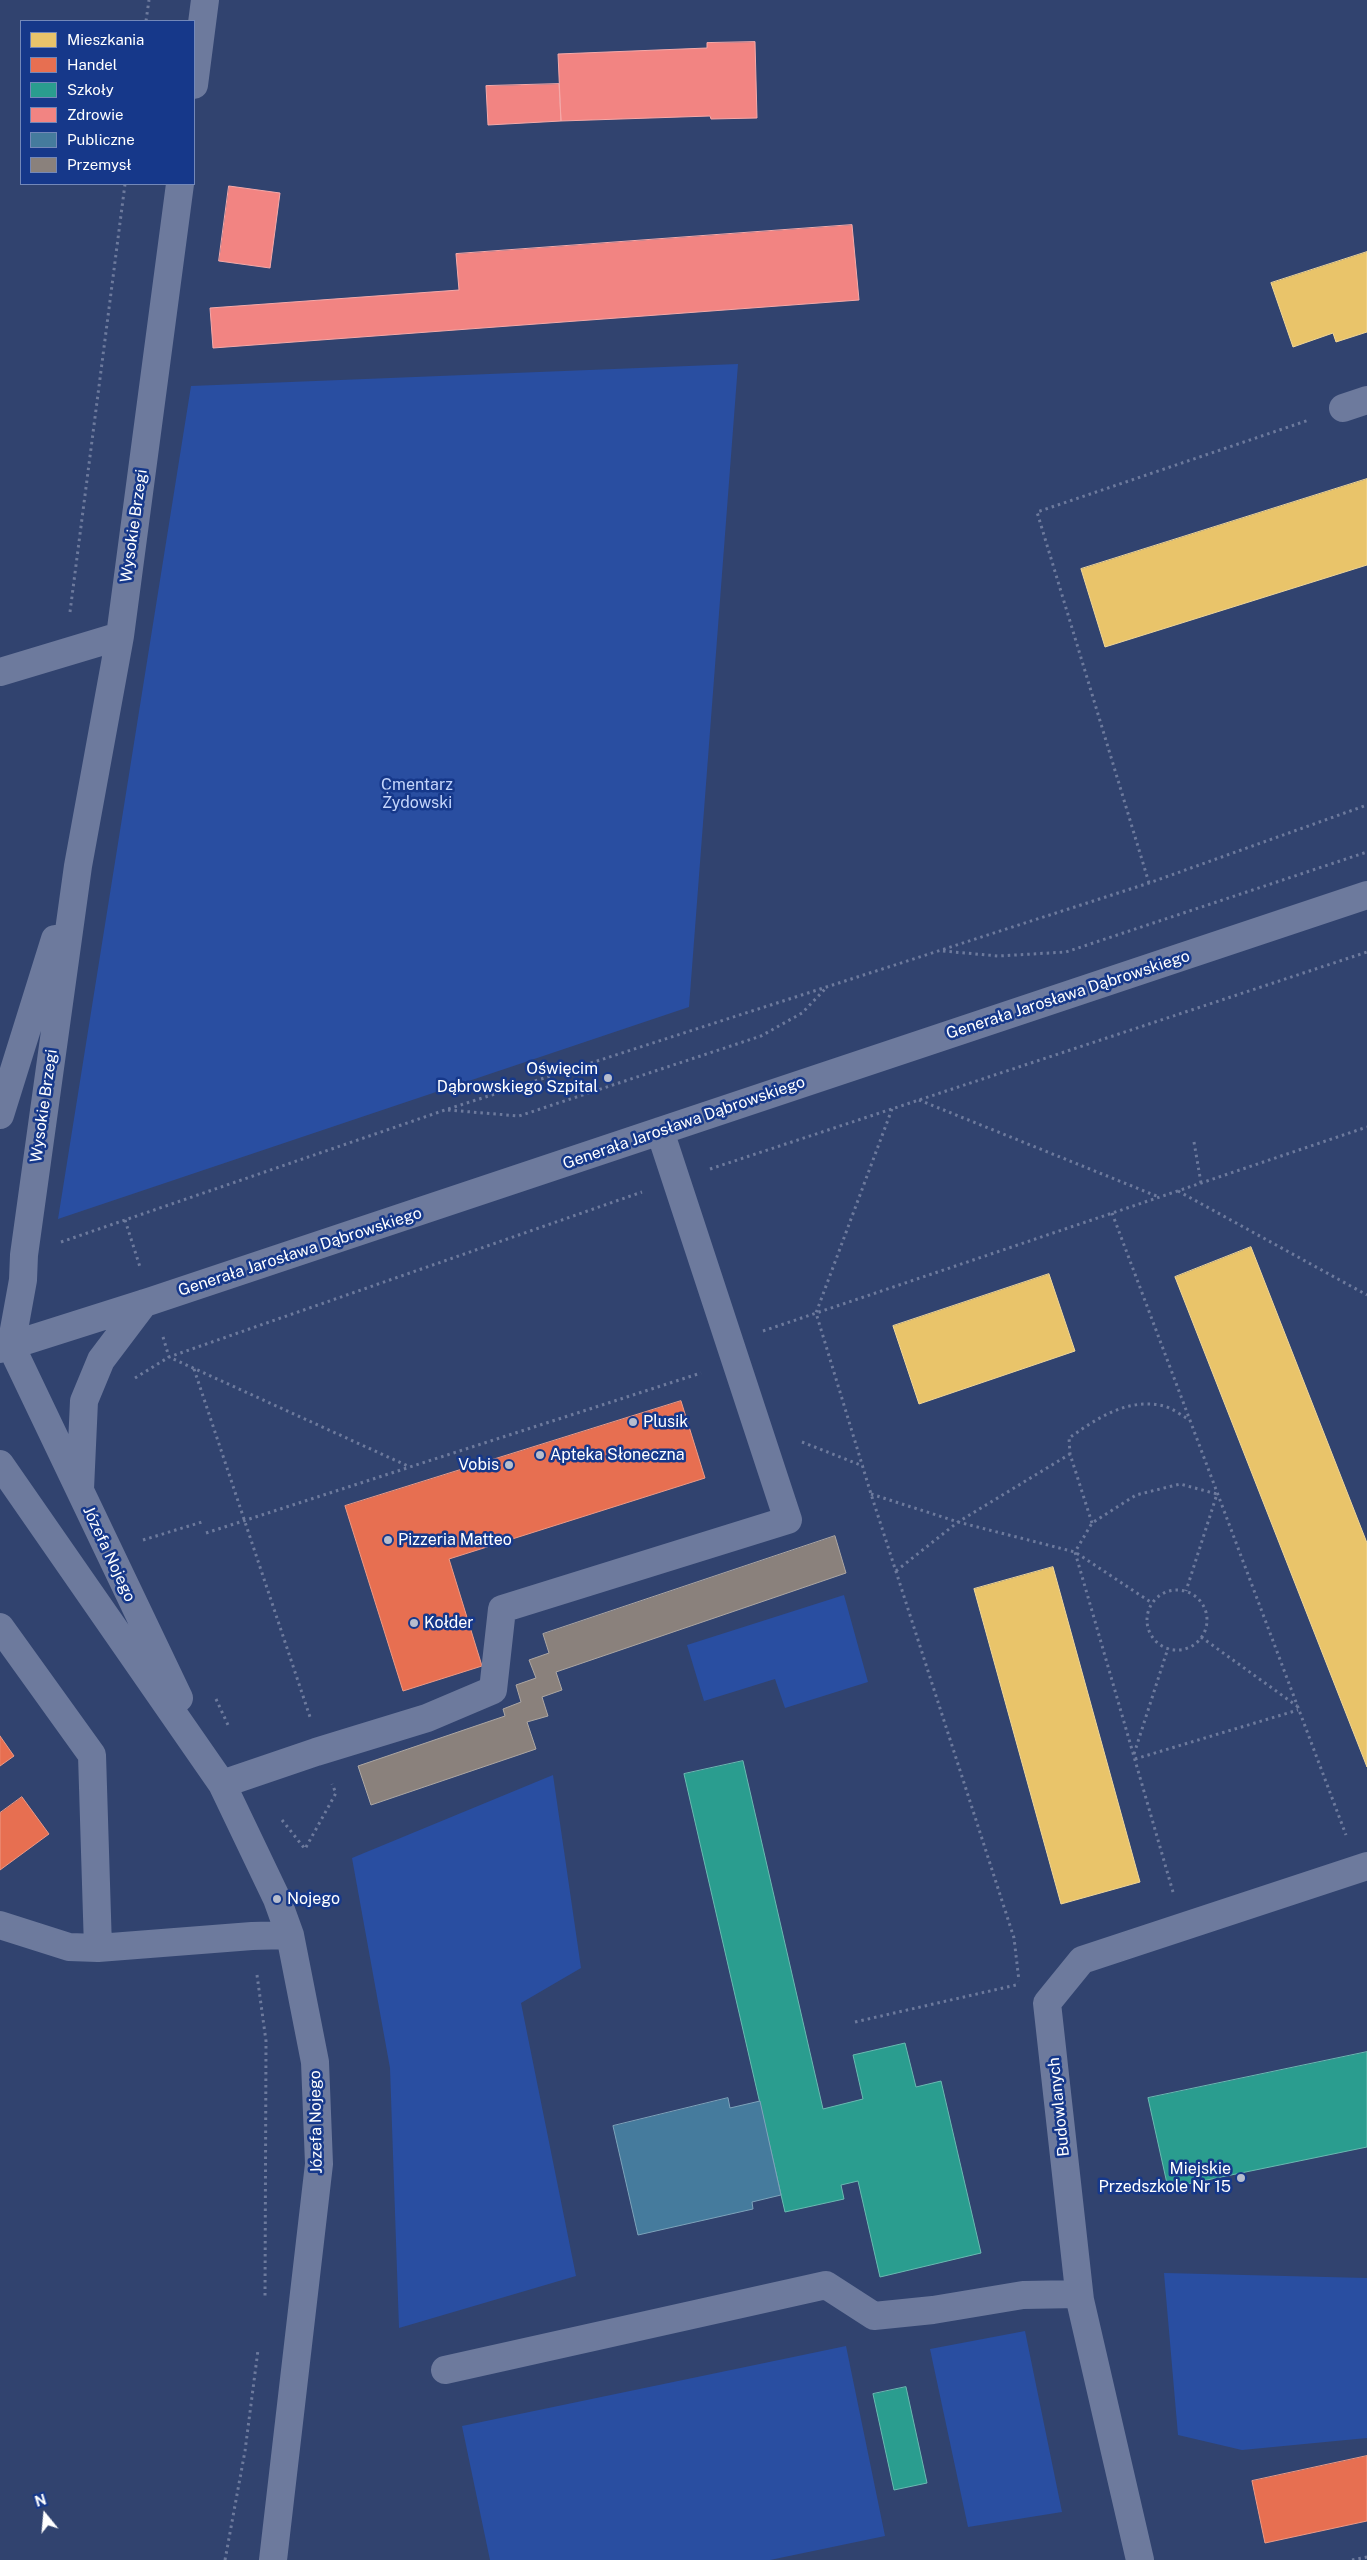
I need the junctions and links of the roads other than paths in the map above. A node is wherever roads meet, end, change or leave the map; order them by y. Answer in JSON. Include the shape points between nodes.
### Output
{"nodes":[{"id":1,"x":205,"y":0,"type":"edge"},
{"id":2,"x":195,"y":77,"type":"edge"},
{"id":3,"x":180,"y":185,"type":"edge"},
{"id":4,"x":120,"y":636,"type":"junction"},
{"id":5,"x":0,"y":672,"type":"edge"},
{"id":6,"x":78,"y":866,"type":"junction"},
{"id":7,"x":1367,"y":895,"type":"edge"},
{"id":8,"x":2,"y":1101,"type":"edge"},
{"id":9,"x":660,"y":1131,"type":"junction"},
{"id":10,"x":148,"y":1302,"type":"junction"},
{"id":11,"x":5,"y":1347,"type":"edge"},
{"id":12,"x":0,"y":1464,"type":"edge"},
{"id":13,"x":80,"y":1492,"type":"junction"},
{"id":14,"x":0,"y":1627,"type":"edge"},
{"id":15,"x":215,"y":1774,"type":"junction"},
{"id":16,"x":1363,"y":1867,"type":"edge"},
{"id":17,"x":0,"y":1925,"type":"edge"},
{"id":18,"x":290,"y":1935,"type":"junction"},
{"id":19,"x":98,"y":1948,"type":"junction"},
{"id":20,"x":1079,"y":2294,"type":"junction"},
{"id":21,"x":445,"y":2370,"type":"dead end"},
{"id":22,"x":273,"y":2560,"type":"edge"},
{"id":23,"x":1140,"y":2560,"type":"edge"}],
"edges":[{"from":1,"to":2,"type":"street"},
{"from":3,"to":4,"type":"street","name":"Wysokie Brzegi"},
{"from":4,"to":5,"type":"street"},
{"from":4,"to":6,"type":"street","name":"Wysokie Brzegi"},
{"from":6,"to":8,"type":"street","name":"Wysokie Brzegi"},
{"from":6,"to":11,"type":"street","name":"Wysokie Brzegi","via":[[23,1280]]},
{"from":7,"to":9,"type":"street","name":"Generała Jarosława Dąbrowskiego"},
{"from":9,"to":10,"type":"street","name":"Generała Jarosława Dąbrowskiego"},
{"from":9,"to":15,"type":"street","via":[[788,1520],[502,1610],[493,1690],[426,1718],[316,1752]]},
{"from":10,"to":11,"type":"street","name":"Generała Jarosława Dąbrowskiego"},
{"from":10,"to":13,"type":"street","via":[[101,1360],[84,1401]]},
{"from":11,"to":13,"type":"street","name":"Józefa Nojego"},
{"from":12,"to":15,"type":"street","name":"Józefa Nojego"},
{"from":13,"to":15,"type":"street","name":"Józefa Nojego"},
{"from":14,"to":19,"type":"street","via":[[92,1755]]},
{"from":15,"to":18,"type":"street","name":"Józefa Nojego","via":[[277,1899]]},
{"from":16,"to":20,"type":"street","name":"Budowlanych","via":[[1082,1960],[1047,2003]]},
{"from":17,"to":19,"type":"street","via":[[69,1947]]},
{"from":18,"to":19,"type":"street"},
{"from":18,"to":22,"type":"street","name":"Józefa Nojego","via":[[315,2062],[319,2164]]},
{"from":20,"to":21,"type":"street","via":[[1022,2295],[874,2316],[826,2284]]},
{"from":20,"to":23,"type":"street","name":"Budowlanych"}]}
